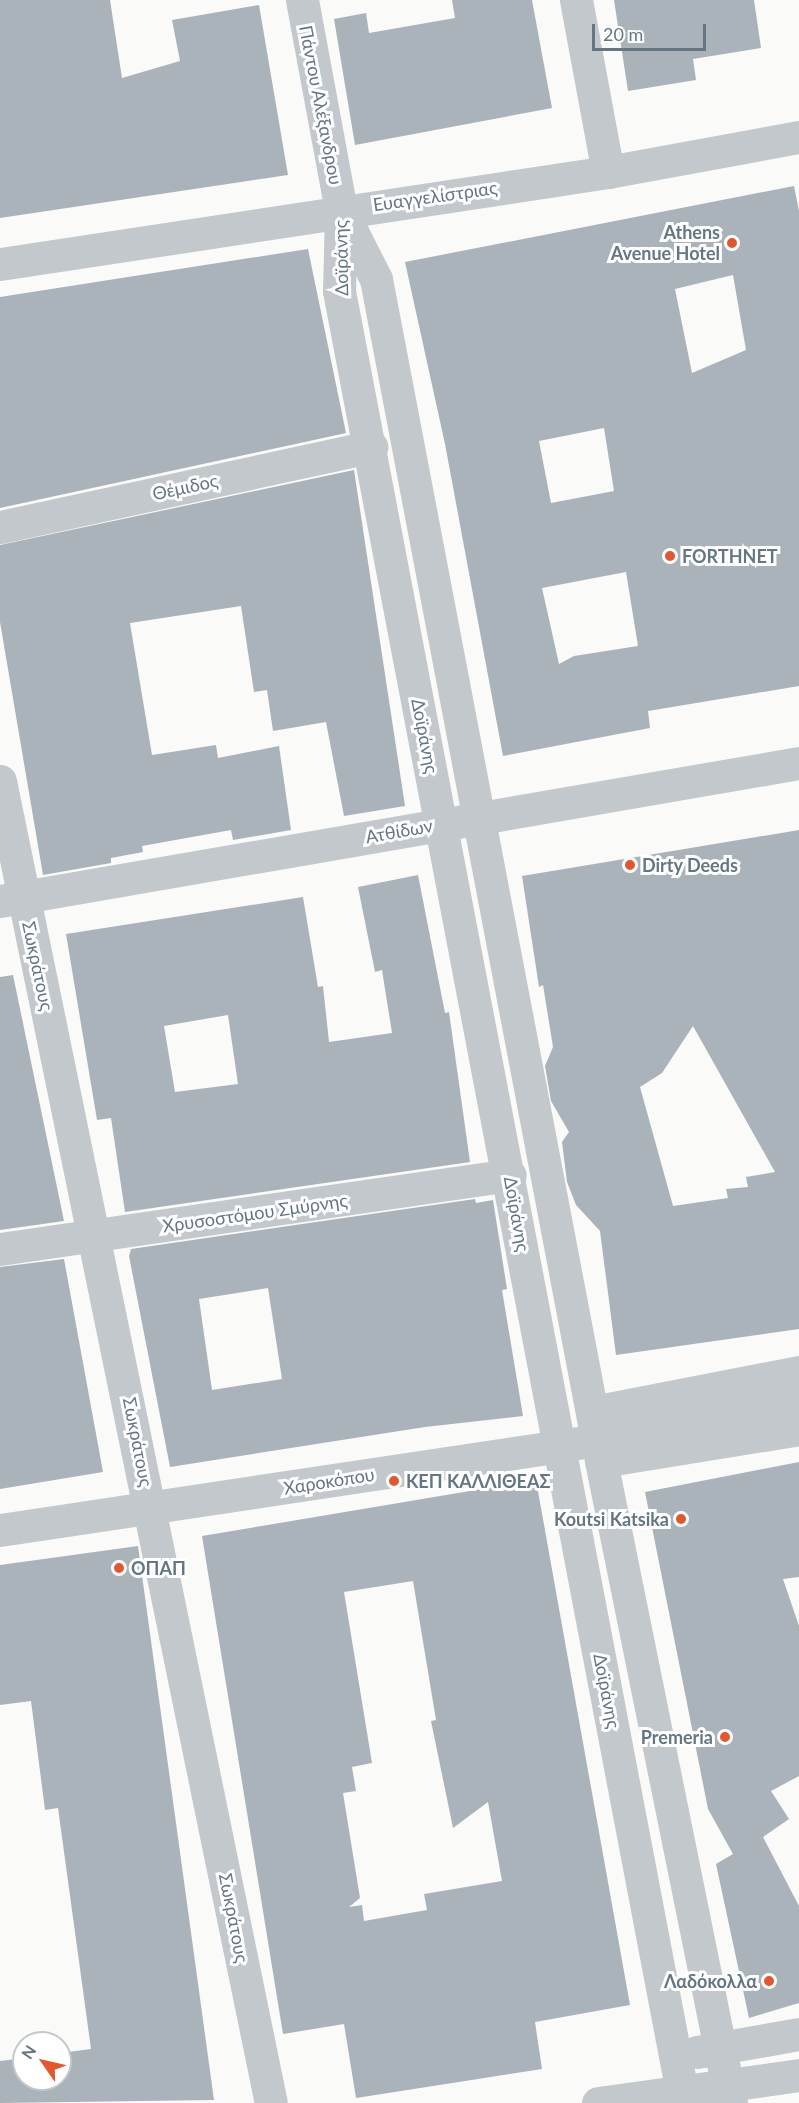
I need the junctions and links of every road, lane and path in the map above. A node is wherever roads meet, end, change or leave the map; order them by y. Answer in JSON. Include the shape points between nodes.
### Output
{"nodes":[{"id":1,"x":302,"y":0,"type":"edge"},
{"id":2,"x":576,"y":0,"type":"edge"},
{"id":3,"x":799,"y":137,"type":"edge"},
{"id":4,"x":608,"y":172,"type":"junction"},
{"id":5,"x":341,"y":210,"type":"junction"},
{"id":6,"x":0,"y":264,"type":"edge"},
{"id":7,"x":371,"y":447,"type":"junction"},
{"id":8,"x":0,"y":527,"type":"edge"},
{"id":9,"x":799,"y":763,"type":"edge"},
{"id":10,"x":0,"y":781,"type":"edge"},
{"id":11,"x":477,"y":817,"type":"junction"},
{"id":12,"x":441,"y":824,"type":"junction"},
{"id":13,"x":12,"y":900,"type":"edge"},
{"id":14,"x":510,"y":1176,"type":"junction"},
{"id":15,"x":96,"y":1237,"type":"junction"},
{"id":16,"x":0,"y":1249,"type":"edge"},
{"id":17,"x":799,"y":1372,"type":"edge"},
{"id":18,"x":799,"y":1405,"type":"edge"},
{"id":19,"x":799,"y":1429,"type":"edge"},
{"id":20,"x":597,"y":1437,"type":"junction"},
{"id":21,"x":561,"y":1446,"type":"junction"},
{"id":22,"x":151,"y":1508,"type":"junction"},
{"id":23,"x":0,"y":1530,"type":"edge"},
{"id":24,"x":799,"y":2034,"type":"edge"},
{"id":25,"x":719,"y":2048,"type":"junction"},
{"id":26,"x":675,"y":2055,"type":"junction"},
{"id":27,"x":799,"y":2075,"type":"edge"},
{"id":28,"x":729,"y":2095,"type":"edge"},
{"id":29,"x":683,"y":2098,"type":"edge"},
{"id":30,"x":799,"y":2098,"type":"edge"},
{"id":31,"x":272,"y":2103,"type":"edge"},
{"id":32,"x":598,"y":2103,"type":"edge"},
{"id":33,"x":765,"y":2103,"type":"edge"}],
"edges":[{"from":1,"to":5,"type":"street","name":"Πάντου Αλέξανδρου"},
{"from":2,"to":4,"type":"street"},
{"from":3,"to":4,"type":"street","name":"Ευαγγελίστριας"},
{"from":4,"to":5,"type":"street","name":"Ευαγγελίστριας"},
{"from":5,"to":6,"type":"street","name":"Ευαγγελίστριας"},
{"from":5,"to":7,"type":"street","name":"Δοϊράνης","via":[[339,291]]},
{"from":5,"to":11,"type":"street","name":"Δοϊράνης","via":[[376,279]]},
{"from":7,"to":8,"type":"street","name":"Θέμιδος"},
{"from":7,"to":12,"type":"street","name":"Δοϊράνης"},
{"from":9,"to":11,"type":"street","name":"Ατθίδων"},
{"from":10,"to":13,"type":"street","name":"Σωκράτους"},
{"from":11,"to":12,"type":"street","name":"Ατθίδων"},
{"from":11,"to":20,"type":"street","name":"Δοϊράνης"},
{"from":12,"to":13,"type":"street","name":"Ατθίδων"},
{"from":12,"to":14,"type":"street","name":"Δοϊράνης"},
{"from":13,"to":15,"type":"street","name":"Σωκράτους"},
{"from":14,"to":15,"type":"street","name":"Χρυσοστόμου Σμύρνης"},
{"from":14,"to":21,"type":"street","name":"Δοϊράνης"},
{"from":15,"to":16,"type":"street","name":"Χρυσοστόμου Σμύρνης"},
{"from":15,"to":22,"type":"street","name":"Σωκράτους"},
{"from":17,"to":20,"type":"street"},
{"from":18,"to":20,"type":"street"},
{"from":19,"to":20,"type":"street"},
{"from":20,"to":21,"type":"street"},
{"from":20,"to":21,"type":"street"},
{"from":20,"to":25,"type":"street","name":"Δοϊράνης"},
{"from":21,"to":22,"type":"street","name":"Χαροκόπου"},
{"from":21,"to":26,"type":"street","name":"Δοϊράνης"},
{"from":22,"to":23,"type":"street","name":"Χαροκόπου"},
{"from":22,"to":31,"type":"street","name":"Σωκράτους"},
{"from":24,"to":25,"type":"street"},
{"from":25,"to":26,"type":"street"},
{"from":25,"to":28,"type":"street","name":"Δοϊράνης"},
{"from":26,"to":29,"type":"street","name":"Δοϊράνης"},
{"from":27,"to":28,"type":"street"},
{"from":28,"to":29,"type":"street"},
{"from":29,"to":32,"type":"street"},
{"from":30,"to":33,"type":"street"}]}
